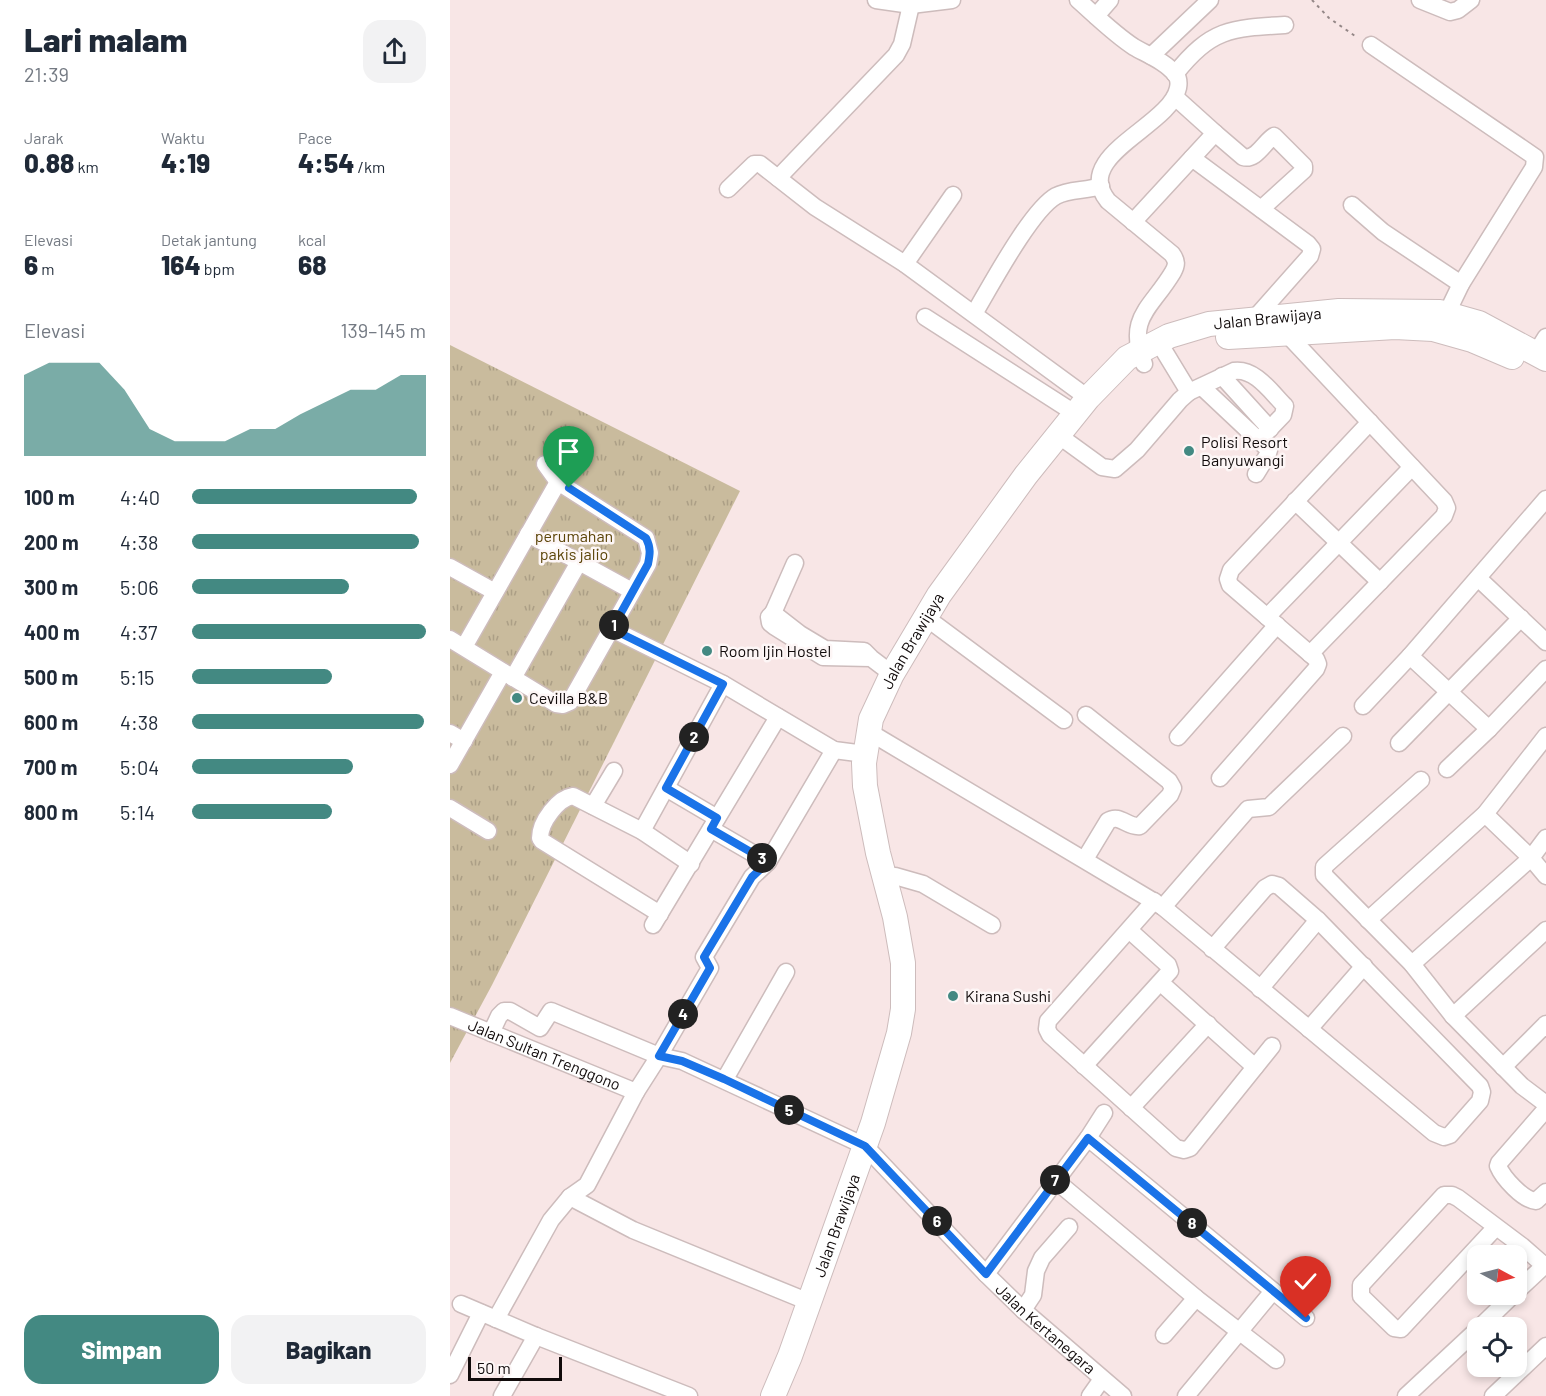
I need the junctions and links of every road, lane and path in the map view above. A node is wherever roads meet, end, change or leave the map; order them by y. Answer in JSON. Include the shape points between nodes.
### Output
{"nodes":[{"id":1,"x":877,"y":0,"type":"edge"},
{"id":2,"x":952,"y":0,"type":"edge"},
{"id":3,"x":1078,"y":0,"type":"edge"},
{"id":4,"x":1110,"y":0,"type":"edge"},
{"id":5,"x":1210,"y":0,"type":"edge"},
{"id":6,"x":1312,"y":0,"type":"edge"},
{"id":7,"x":1420,"y":0,"type":"edge"},
{"id":8,"x":1471,"y":0,"type":"edge"},
{"id":9,"x":911,"y":4,"type":"junction"},
{"id":10,"x":1096,"y":16,"type":"junction"},
{"id":11,"x":1284,"y":25,"type":"dead end"},
{"id":12,"x":1371,"y":45,"type":"joint"},
{"id":13,"x":1166,"y":67,"type":"junction"},
{"id":14,"x":1175,"y":97,"type":"junction"},
{"id":15,"x":1215,"y":133,"type":"junction"},
{"id":16,"x":1192,"y":158,"type":"junction"},
{"id":17,"x":778,"y":178,"type":"junction"},
{"id":18,"x":1101,"y":186,"type":"junction"},
{"id":19,"x":728,"y":189,"type":"dead end"},
{"id":20,"x":953,"y":195,"type":"dead end"},
{"id":21,"x":1352,"y":205,"type":"dead end"},
{"id":22,"x":1262,"y":209,"type":"junction"},
{"id":23,"x":1133,"y":222,"type":"junction"},
{"id":24,"x":905,"y":264,"type":"junction"},
{"id":25,"x":1461,"y":284,"type":"junction"},
{"id":26,"x":1447,"y":313,"type":"junction"},
{"id":27,"x":974,"y":314,"type":"junction"},
{"id":28,"x":925,"y":317,"type":"dead end"},
{"id":29,"x":1255,"y":318,"type":"junction"},
{"id":30,"x":1286,"y":333,"type":"junction"},
{"id":31,"x":1151,"y":352,"type":"junction"},
{"id":32,"x":1544,"y":356,"type":"edge"},
{"id":33,"x":1222,"y":376,"type":"junction"},
{"id":34,"x":1195,"y":390,"type":"junction"},
{"id":35,"x":1082,"y":406,"type":"junction"},
{"id":36,"x":1370,"y":422,"type":"junction"},
{"id":37,"x":1264,"y":435,"type":"junction"},
{"id":38,"x":1063,"y":440,"type":"junction"},
{"id":39,"x":545,"y":464,"type":"dead end"},
{"id":40,"x":1412,"y":467,"type":"junction"},
{"id":41,"x":1256,"y":474,"type":"dead end"},
{"id":42,"x":558,"y":482,"type":"junction"},
{"id":43,"x":1546,"y":499,"type":"edge"},
{"id":44,"x":1295,"y":501,"type":"junction"},
{"id":45,"x":528,"y":534,"type":"junction"},
{"id":46,"x":1339,"y":542,"type":"junction"},
{"id":47,"x":579,"y":562,"type":"junction"},
{"id":48,"x":795,"y":563,"type":"dead end"},
{"id":49,"x":450,"y":567,"type":"edge"},
{"id":50,"x":1478,"y":578,"type":"junction"},
{"id":51,"x":1380,"y":582,"type":"junction"},
{"id":52,"x":632,"y":591,"type":"junction"},
{"id":53,"x":495,"y":592,"type":"junction"},
{"id":54,"x":1521,"y":618,"type":"junction"},
{"id":55,"x":1272,"y":621,"type":"junction"},
{"id":56,"x":936,"y":625,"type":"junction"},
{"id":57,"x":622,"y":635,"type":"junction"},
{"id":58,"x":1545,"y":640,"type":"edge"},
{"id":59,"x":455,"y":645,"type":"edge"},
{"id":60,"x":1310,"y":654,"type":"junction"},
{"id":61,"x":1410,"y":656,"type":"junction"},
{"id":62,"x":1546,"y":669,"type":"edge"},
{"id":63,"x":892,"y":674,"type":"junction"},
{"id":64,"x":508,"y":675,"type":"junction"},
{"id":65,"x":723,"y":684,"type":"junction"},
{"id":66,"x":1449,"y":692,"type":"junction"},
{"id":67,"x":1362,"y":706,"type":"dead end"},
{"id":68,"x":1086,"y":716,"type":"dead end"},
{"id":69,"x":778,"y":717,"type":"junction"},
{"id":70,"x":1064,"y":720,"type":"dead end"},
{"id":71,"x":1490,"y":729,"type":"junction"},
{"id":72,"x":1343,"y":735,"type":"dead end"},
{"id":73,"x":1546,"y":736,"type":"edge"},
{"id":74,"x":457,"y":737,"type":"edge"},
{"id":75,"x":1178,"y":737,"type":"dead end"},
{"id":76,"x":1399,"y":743,"type":"dead end"},
{"id":77,"x":871,"y":745,"type":"junction"},
{"id":78,"x":834,"y":750,"type":"junction"},
{"id":79,"x":450,"y":765,"type":"edge"},
{"id":80,"x":1447,"y":769,"type":"dead end"},
{"id":81,"x":614,"y":771,"type":"dead end"},
{"id":82,"x":1220,"y":778,"type":"dead end"},
{"id":83,"x":1421,"y":780,"type":"dead end"},
{"id":84,"x":666,"y":788,"type":"junction"},
{"id":85,"x":593,"y":806,"type":"junction"},
{"id":86,"x":450,"y":808,"type":"edge"},
{"id":87,"x":1485,"y":814,"type":"junction"},
{"id":88,"x":714,"y":824,"type":"junction"},
{"id":89,"x":488,"y":831,"type":"dead end"},
{"id":90,"x":642,"y":831,"type":"junction"},
{"id":91,"x":1546,"y":838,"type":"edge"},
{"id":92,"x":1531,"y":858,"type":"junction"},
{"id":93,"x":1084,"y":859,"type":"junction"},
{"id":94,"x":768,"y":862,"type":"junction"},
{"id":95,"x":691,"y":864,"type":"junction"},
{"id":96,"x":895,"y":876,"type":"junction"},
{"id":97,"x":1546,"y":876,"type":"edge"},
{"id":98,"x":1159,"y":904,"type":"junction"},
{"id":99,"x":1318,"y":920,"type":"junction"},
{"id":100,"x":1368,"y":920,"type":"junction"},
{"id":101,"x":992,"y":925,"type":"dead end"},
{"id":102,"x":1129,"y":930,"type":"junction"},
{"id":103,"x":1546,"y":930,"type":"edge"},
{"id":104,"x":1212,"y":949,"type":"junction"},
{"id":105,"x":1412,"y":964,"type":"junction"},
{"id":106,"x":1364,"y":966,"type":"junction"},
{"id":107,"x":786,"y":972,"type":"dead end"},
{"id":108,"x":1161,"y":982,"type":"junction"},
{"id":109,"x":1260,"y":988,"type":"junction"},
{"id":110,"x":450,"y":1016,"type":"edge"},
{"id":111,"x":1453,"y":1016,"type":"junction"},
{"id":112,"x":1208,"y":1024,"type":"junction"},
{"id":113,"x":1546,"y":1024,"type":"edge"},
{"id":114,"x":1309,"y":1029,"type":"junction"},
{"id":115,"x":491,"y":1033,"type":"junction"},
{"id":116,"x":1272,"y":1046,"type":"dead end"},
{"id":117,"x":659,"y":1056,"type":"junction"},
{"id":118,"x":1084,"y":1066,"type":"junction"},
{"id":119,"x":1255,"y":1067,"type":"junction"},
{"id":120,"x":1503,"y":1067,"type":"junction"},
{"id":121,"x":724,"y":1079,"type":"junction"},
{"id":122,"x":636,"y":1092,"type":"junction"},
{"id":123,"x":1546,"y":1104,"type":"edge"},
{"id":124,"x":1131,"y":1108,"type":"junction"},
{"id":125,"x":1546,"y":1109,"type":"edge"},
{"id":126,"x":1104,"y":1113,"type":"dead end"},
{"id":127,"x":1088,"y":1138,"type":"junction"},
{"id":128,"x":869,"y":1150,"type":"junction"},
{"id":129,"x":1055,"y":1180,"type":"junction"},
{"id":130,"x":1546,"y":1192,"type":"edge"},
{"id":131,"x":570,"y":1197,"type":"junction"},
{"id":132,"x":1069,"y":1227,"type":"dead end"},
{"id":133,"x":1496,"y":1227,"type":"junction"},
{"id":134,"x":1545,"y":1266,"type":"edge"},
{"id":135,"x":986,"y":1274,"type":"junction"},
{"id":136,"x":1527,"y":1282,"type":"edge"},
{"id":137,"x":1273,"y":1291,"type":"junction"},
{"id":138,"x":1196,"y":1298,"type":"junction"},
{"id":139,"x":809,"y":1302,"type":"junction"},
{"id":140,"x":461,"y":1304,"type":"dead end"},
{"id":141,"x":1502,"y":1305,"type":"edge"},
{"id":142,"x":1023,"y":1310,"type":"junction"},
{"id":143,"x":489,"y":1316,"type":"junction"},
{"id":144,"x":1490,"y":1317,"type":"edge"},
{"id":145,"x":1306,"y":1318,"type":"dead end"},
{"id":146,"x":1239,"y":1330,"type":"junction"},
{"id":147,"x":1164,"y":1335,"type":"dead end"},
{"id":148,"x":536,"y":1336,"type":"junction"},
{"id":149,"x":1467,"y":1338,"type":"edge"},
{"id":150,"x":1546,"y":1346,"type":"edge"},
{"id":151,"x":1276,"y":1360,"type":"dead end"},
{"id":152,"x":450,"y":1375,"type":"edge"},
{"id":153,"x":1102,"y":1379,"type":"junction"},
{"id":154,"x":502,"y":1396,"type":"edge"},
{"id":155,"x":689,"y":1396,"type":"edge"},
{"id":156,"x":773,"y":1396,"type":"edge"},
{"id":157,"x":783,"y":1396,"type":"edge"},
{"id":158,"x":1090,"y":1396,"type":"edge"},
{"id":159,"x":1123,"y":1396,"type":"edge"},
{"id":160,"x":1186,"y":1396,"type":"edge"},
{"id":161,"x":1406,"y":1396,"type":"edge"},
{"id":162,"x":1492,"y":1396,"type":"edge"}],
"edges":[{"from":1,"to":9,"type":"street"},
{"from":2,"to":9,"type":"street"},
{"from":3,"to":10,"type":"street"},
{"from":4,"to":10,"type":"street"},
{"from":5,"to":13,"type":"street"},
{"from":6,"to":12,"type":"path","via":[[1329,18]]},
{"from":7,"to":8,"type":"street","via":[[1450,12]]},
{"from":9,"to":17,"type":"street","via":[[897,55]]},
{"from":10,"to":13,"type":"street"},
{"from":11,"to":13,"type":"street","via":[[1226,31]]},
{"from":12,"to":25,"type":"street","via":[[1535,157],[1534,167]]},
{"from":13,"to":14,"type":"street","via":[[1179,83]]},
{"from":14,"to":15,"type":"street"},
{"from":14,"to":18,"type":"street","via":[[1106,160]]},
{"from":15,"to":16,"type":"street"},
{"from":15,"to":22,"type":"street","via":[[1248,159],[1274,136],[1304,167]]},
{"from":16,"to":22,"type":"street"},
{"from":16,"to":23,"type":"street"},
{"from":17,"to":19,"type":"street","via":[[756,163]]},
{"from":17,"to":24,"type":"street"},
{"from":18,"to":23,"type":"street","via":[[1108,201]]},
{"from":18,"to":27,"type":"street","via":[[1065,192],[1043,207]]},
{"from":20,"to":24,"type":"street"},
{"from":21,"to":25,"type":"street"},
{"from":22,"to":29,"type":"street","via":[[1308,244],[1312,253]]},
{"from":23,"to":31,"type":"street","via":[[1172,254],[1176,266],[1137,327]]},
{"from":24,"to":27,"type":"street"},
{"from":25,"to":26,"type":"street"},
{"from":26,"to":29,"type":"highway","name":"Jalan Brawijaya","via":[[1339,311]]},
{"from":26,"to":32,"type":"highway","name":"Jalan Brawijaya","via":[[1479,323]]},
{"from":27,"to":35,"type":"street"},
{"from":28,"to":35,"type":"street"},
{"from":29,"to":31,"type":"highway","name":"Jalan Brawijaya","via":[[1192,328]]},
{"from":30,"to":31,"type":"highway","name":"Jalan Brawijaya","via":[[1221,339]]},
{"from":30,"to":32,"type":"highway","name":"Jalan Brawijaya","via":[[1395,327],[1433,329],[1498,350]]},
{"from":30,"to":36,"type":"street"},
{"from":31,"to":34,"type":"street"},
{"from":31,"to":35,"type":"highway","name":"Jalan Brawijaya","via":[[1127,358]]},
{"from":31,"to":38,"type":"highway","name":"Jalan Brawijaya"},
{"from":33,"to":34,"type":"street"},
{"from":33,"to":37,"type":"street"},
{"from":33,"to":37,"type":"street","via":[[1240,370],[1252,373],[1285,406],[1283,415]]},
{"from":34,"to":37,"type":"street"},
{"from":34,"to":38,"type":"street","via":[[1180,400],[1115,469],[1102,467]]},
{"from":35,"to":38,"type":"highway","name":"Jalan Brawijaya"},
{"from":36,"to":40,"type":"street"},
{"from":36,"to":44,"type":"street"},
{"from":37,"to":41,"type":"street","via":[[1269,452]]},
{"from":38,"to":56,"type":"highway","name":"Jalan Brawijaya"},
{"from":38,"to":63,"type":"highway","name":"Jalan Brawijaya","via":[[1026,475],[939,595]]},
{"from":39,"to":42,"type":"street"},
{"from":40,"to":46,"type":"street"},
{"from":40,"to":51,"type":"street","via":[[1444,501],[1446,512]]},
{"from":42,"to":45,"type":"street"},
{"from":42,"to":52,"type":"street","via":[[646,538],[648,564]]},
{"from":43,"to":50,"type":"street"},
{"from":44,"to":46,"type":"street"},
{"from":44,"to":55,"type":"street","via":[[1228,575],[1230,585]]},
{"from":45,"to":47,"type":"street"},
{"from":45,"to":53,"type":"street"},
{"from":46,"to":51,"type":"street"},
{"from":46,"to":55,"type":"street"},
{"from":47,"to":52,"type":"street"},
{"from":47,"to":64,"type":"street"},
{"from":48,"to":63,"type":"street","via":[[769,617],[770,623],[792,633],[823,657],[871,658]]},
{"from":49,"to":53,"type":"street"},
{"from":50,"to":54,"type":"street"},
{"from":50,"to":61,"type":"street"},
{"from":51,"to":60,"type":"street"},
{"from":52,"to":57,"type":"street"},
{"from":53,"to":59,"type":"street"},
{"from":54,"to":58,"type":"street"},
{"from":54,"to":66,"type":"street"},
{"from":55,"to":60,"type":"street"},
{"from":55,"to":75,"type":"street"},
{"from":56,"to":70,"type":"street"},
{"from":56,"to":77,"type":"highway","name":"Jalan Brawijaya","via":[[892,697]]},
{"from":57,"to":64,"type":"street","via":[[570,702],[563,705]]},
{"from":57,"to":65,"type":"street"},
{"from":59,"to":64,"type":"street"},
{"from":60,"to":82,"type":"street","via":[[1318,662],[1316,669]]},
{"from":61,"to":66,"type":"street"},
{"from":61,"to":67,"type":"street"},
{"from":62,"to":71,"type":"street"},
{"from":63,"to":77,"type":"highway","name":"Jalan Brawijaya","via":[[871,719]]},
{"from":64,"to":74,"type":"street"},
{"from":65,"to":69,"type":"street"},
{"from":65,"to":84,"type":"street"},
{"from":66,"to":71,"type":"street"},
{"from":66,"to":76,"type":"street"},
{"from":68,"to":93,"type":"street","via":[[1173,788],[1140,826],[1131,826],[1119,818],[1108,821]]},
{"from":69,"to":78,"type":"street"},
{"from":69,"to":88,"type":"street"},
{"from":71,"to":80,"type":"street"},
{"from":72,"to":98,"type":"street","via":[[1269,807],[1248,809]]},
{"from":73,"to":87,"type":"street"},
{"from":74,"to":79,"type":"street"},
{"from":77,"to":78,"type":"street"},
{"from":77,"to":93,"type":"street"},
{"from":77,"to":96,"type":"highway","name":"Jalan Brawijaya","via":[[879,808]]},
{"from":77,"to":128,"type":"highway","name":"Jalan Brawijaya","via":[[865,786],[903,963],[903,1009]]},
{"from":78,"to":94,"type":"street"},
{"from":81,"to":85,"type":"street"},
{"from":83,"to":100,"type":"street","via":[[1324,867],[1326,879]]},
{"from":84,"to":88,"type":"street"},
{"from":84,"to":90,"type":"street"},
{"from":85,"to":90,"type":"street"},
{"from":85,"to":95,"type":"street","via":[[573,796],[565,798],[542,825],[540,838],[656,919]]},
{"from":86,"to":89,"type":"street"},
{"from":87,"to":92,"type":"street"},
{"from":87,"to":100,"type":"street"},
{"from":88,"to":94,"type":"street"},
{"from":88,"to":95,"type":"street"},
{"from":90,"to":95,"type":"street"},
{"from":91,"to":92,"type":"street"},
{"from":92,"to":97,"type":"street"},
{"from":92,"to":105,"type":"street"},
{"from":93,"to":98,"type":"street"},
{"from":94,"to":117,"type":"street","name":"Jalan Sultan Trenggono","via":[[752,877],[710,945],[704,957],[710,968]]},
{"from":96,"to":101,"type":"street","via":[[923,884]]},
{"from":96,"to":128,"type":"highway","name":"Jalan Brawijaya","via":[[911,947],[915,1001],[904,1061]]},
{"from":98,"to":102,"type":"street"},
{"from":98,"to":104,"type":"street"},
{"from":99,"to":104,"type":"street","via":[[1272,884],[1264,888]]},
{"from":99,"to":106,"type":"street"},
{"from":99,"to":109,"type":"street"},
{"from":100,"to":105,"type":"street"},
{"from":102,"to":108,"type":"street","via":[[1170,967]]},
{"from":102,"to":118,"type":"street","via":[[1048,1021],[1050,1035]]},
{"from":103,"to":111,"type":"street"},
{"from":104,"to":109,"type":"street"},
{"from":105,"to":111,"type":"street"},
{"from":106,"to":114,"type":"street"},
{"from":106,"to":114,"type":"street","via":[[1480,1086],[1480,1101],[1450,1135],[1434,1133]]},
{"from":107,"to":121,"type":"street"},
{"from":108,"to":112,"type":"street"},
{"from":108,"to":118,"type":"street"},
{"from":109,"to":114,"type":"street"},
{"from":110,"to":115,"type":"street","name":"Jalan Sultan Trenggono"},
{"from":111,"to":120,"type":"street"},
{"from":112,"to":119,"type":"street"},
{"from":112,"to":124,"type":"street"},
{"from":113,"to":120,"type":"street"},
{"from":115,"to":117,"type":"street","via":[[504,1011],[540,1028],[551,1011]]},
{"from":115,"to":122,"type":"street","name":"Jalan Sultan Trenggono"},
{"from":116,"to":119,"type":"street"},
{"from":117,"to":121,"type":"street"},
{"from":117,"to":122,"type":"street","name":"Jalan Sultan Trenggono"},
{"from":118,"to":124,"type":"street"},
{"from":119,"to":124,"type":"street","via":[[1187,1149],[1176,1148]]},
{"from":120,"to":123,"type":"street"},
{"from":121,"to":128,"type":"street"},
{"from":122,"to":131,"type":"street","via":[[587,1185]]},
{"from":125,"to":130,"type":"street","via":[[1498,1166],[1525,1198],[1536,1201]]},
{"from":126,"to":127,"type":"street"},
{"from":127,"to":129,"type":"street"},
{"from":127,"to":137,"type":"street"},
{"from":128,"to":135,"type":"street","name":"Jalan Kertanegara"},
{"from":128,"to":139,"type":"highway","name":"Jalan Brawijaya"},
{"from":128,"to":157,"type":"highway","name":"Jalan Brawijaya"},
{"from":129,"to":135,"type":"street"},
{"from":129,"to":138,"type":"street"},
{"from":131,"to":139,"type":"street","via":[[633,1230]]},
{"from":131,"to":143,"type":"street"},
{"from":132,"to":142,"type":"street","via":[[1042,1258],[1033,1295]]},
{"from":133,"to":133,"type":"street","via":[[1401,1329],[1394,1328],[1361,1296],[1361,1285],[1444,1195],[1458,1198]]},
{"from":133,"to":134,"type":"street"},
{"from":134,"to":136,"type":"street"},
{"from":135,"to":142,"type":"street","name":"Jalan Kertanegara"},
{"from":137,"to":145,"type":"street"},
{"from":137,"to":146,"type":"street"},
{"from":138,"to":146,"type":"street"},
{"from":138,"to":147,"type":"street"},
{"from":139,"to":156,"type":"highway","name":"Jalan Brawijaya"},
{"from":140,"to":143,"type":"street"},
{"from":141,"to":144,"type":"street"},
{"from":142,"to":153,"type":"street","name":"Jalan Kertanegara"},
{"from":143,"to":148,"type":"street"},
{"from":143,"to":152,"type":"street"},
{"from":146,"to":151,"type":"street"},
{"from":146,"to":160,"type":"street"},
{"from":148,"to":154,"type":"street"},
{"from":148,"to":155,"type":"street"},
{"from":149,"to":161,"type":"street"},
{"from":150,"to":162,"type":"street"},
{"from":153,"to":158,"type":"street"},
{"from":153,"to":159,"type":"street","name":"Jalan Kertanegara"}]}
